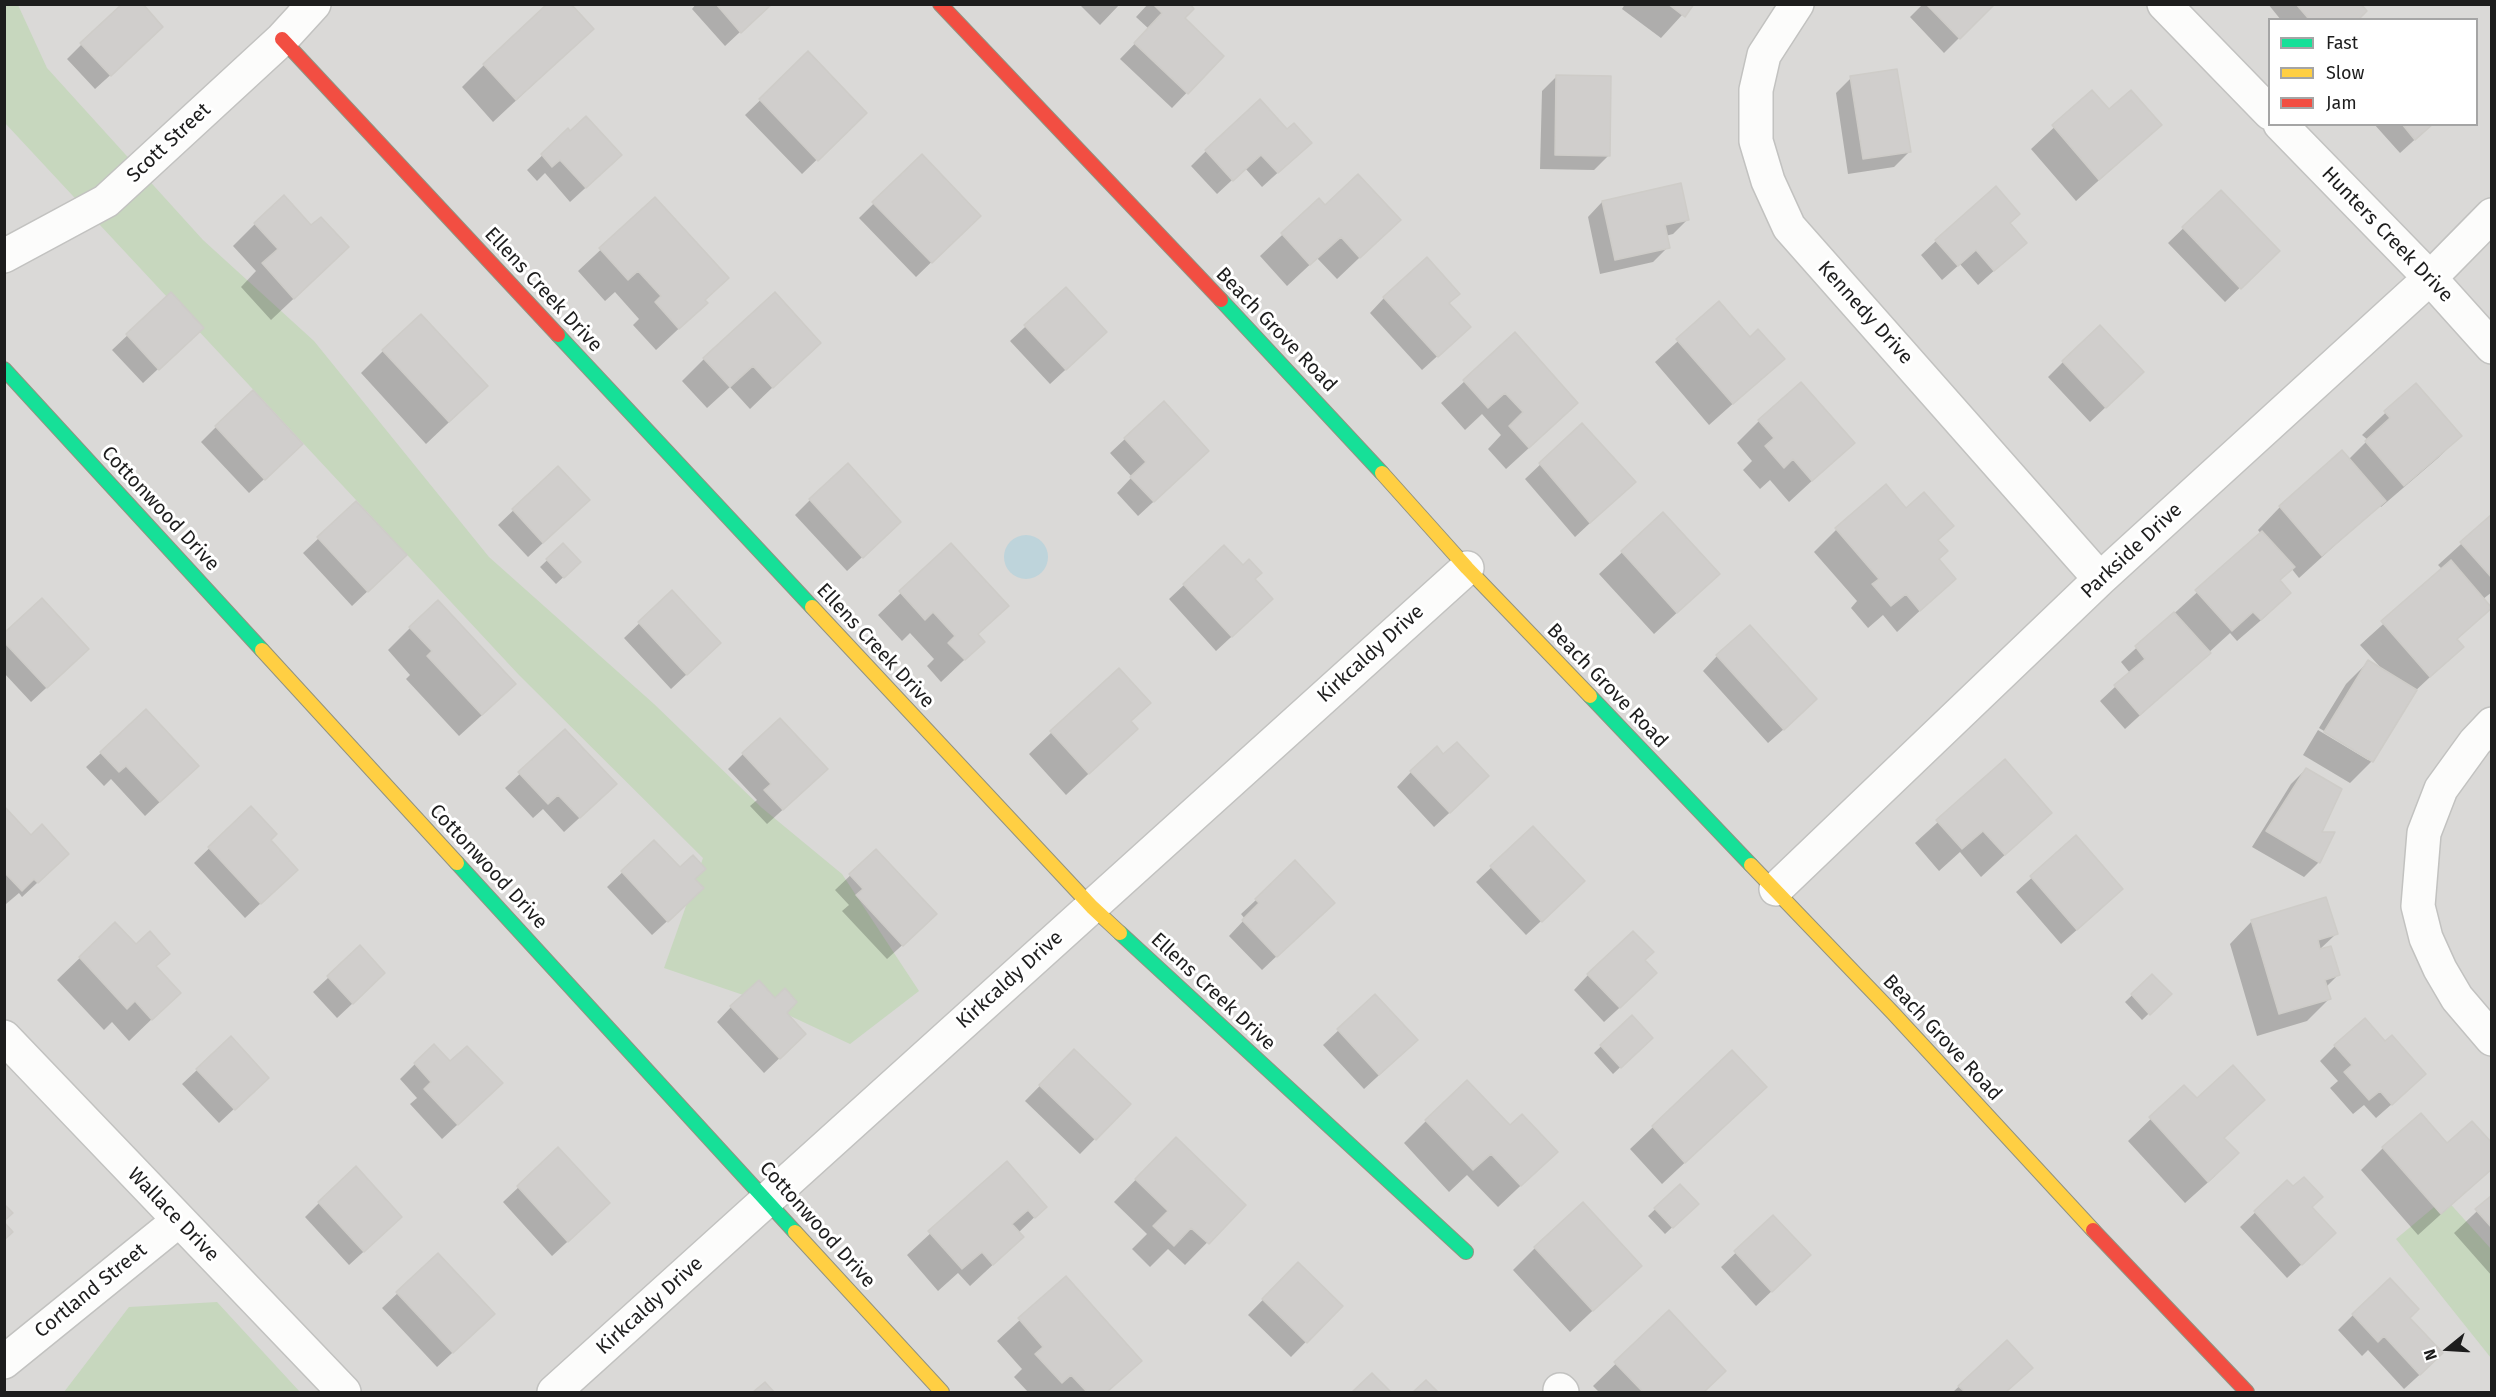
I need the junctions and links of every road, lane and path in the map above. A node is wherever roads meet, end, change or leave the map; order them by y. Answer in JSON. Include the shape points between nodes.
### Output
{"nodes":[{"id":1,"x":314,"y":4,"type":"edge"},
{"id":2,"x":940,"y":4,"type":"edge"},
{"id":3,"x":1797,"y":4,"type":"edge"},
{"id":4,"x":2164,"y":4,"type":"edge"},
{"id":5,"x":282,"y":39,"type":"junction"},
{"id":6,"x":2268,"y":111,"type":"edge"},
{"id":7,"x":2282,"y":126,"type":"edge"},
{"id":8,"x":2492,"y":215,"type":"edge"},
{"id":9,"x":4,"y":255,"type":"edge"},
{"id":10,"x":2430,"y":278,"type":"junction"},
{"id":11,"x":2492,"y":347,"type":"edge"},
{"id":12,"x":4,"y":369,"type":"edge"},
{"id":13,"x":1467,"y":568,"type":"junction"},
{"id":14,"x":2100,"y":579,"type":"junction"},
{"id":15,"x":2492,"y":724,"type":"edge"},
{"id":16,"x":1776,"y":889,"type":"junction"},
{"id":17,"x":1092,"y":907,"type":"junction"},
{"id":18,"x":4,"y":1037,"type":"edge"},
{"id":19,"x":2492,"y":1039,"type":"edge"},
{"id":20,"x":767,"y":1200,"type":"junction"},
{"id":21,"x":178,"y":1221,"type":"junction"},
{"id":22,"x":1466,"y":1252,"type":"dead end"},
{"id":23,"x":4,"y":1362,"type":"edge"},
{"id":24,"x":344,"y":1392,"type":"edge"},
{"id":25,"x":554,"y":1392,"type":"edge"},
{"id":26,"x":942,"y":1392,"type":"edge"},
{"id":27,"x":2247,"y":1392,"type":"edge"}],
"edges":[{"from":1,"to":5,"type":"street","name":"Scott Street"},
{"from":2,"to":13,"type":"street","name":"Beach Grove Road","via":[[1337,423]]},
{"from":3,"to":14,"type":"street","name":"Kennedy Drive","via":[[1764,55],[1756,90],[1756,141],[1768,181],[1789,227]]},
{"from":4,"to":6,"type":"street"},
{"from":5,"to":9,"type":"street","name":"Scott Street","via":[[106,201]]},
{"from":5,"to":17,"type":"street","name":"Ellens Creek Drive"},
{"from":7,"to":10,"type":"street","name":"Hunters Creek Drive"},
{"from":8,"to":10,"type":"street","name":"Parkside Drive"},
{"from":10,"to":11,"type":"street","name":"Hunters Creek Drive"},
{"from":10,"to":14,"type":"street","name":"Parkside Drive"},
{"from":12,"to":20,"type":"street","name":"Cottonwood Drive"},
{"from":13,"to":16,"type":"street","name":"Beach Grove Road"},
{"from":13,"to":17,"type":"street","name":"Kirkcaldy Drive"},
{"from":14,"to":16,"type":"street","name":"Parkside Drive"},
{"from":15,"to":19,"type":"street","via":[[2441,789],[2424,833],[2418,906],[2440,969],[2457,998]]},
{"from":16,"to":27,"type":"street","name":"Beach Grove Road"},
{"from":17,"to":20,"type":"street","name":"Kirkcaldy Drive"},
{"from":17,"to":22,"type":"street","name":"Ellens Creek Drive"},
{"from":18,"to":21,"type":"street","name":"Wallace Drive"},
{"from":20,"to":25,"type":"street","name":"Kirkcaldy Drive"},
{"from":20,"to":26,"type":"street","name":"Cottonwood Drive"},
{"from":21,"to":23,"type":"street","name":"Cortland Street"},
{"from":21,"to":24,"type":"street","name":"Wallace Drive"}]}
